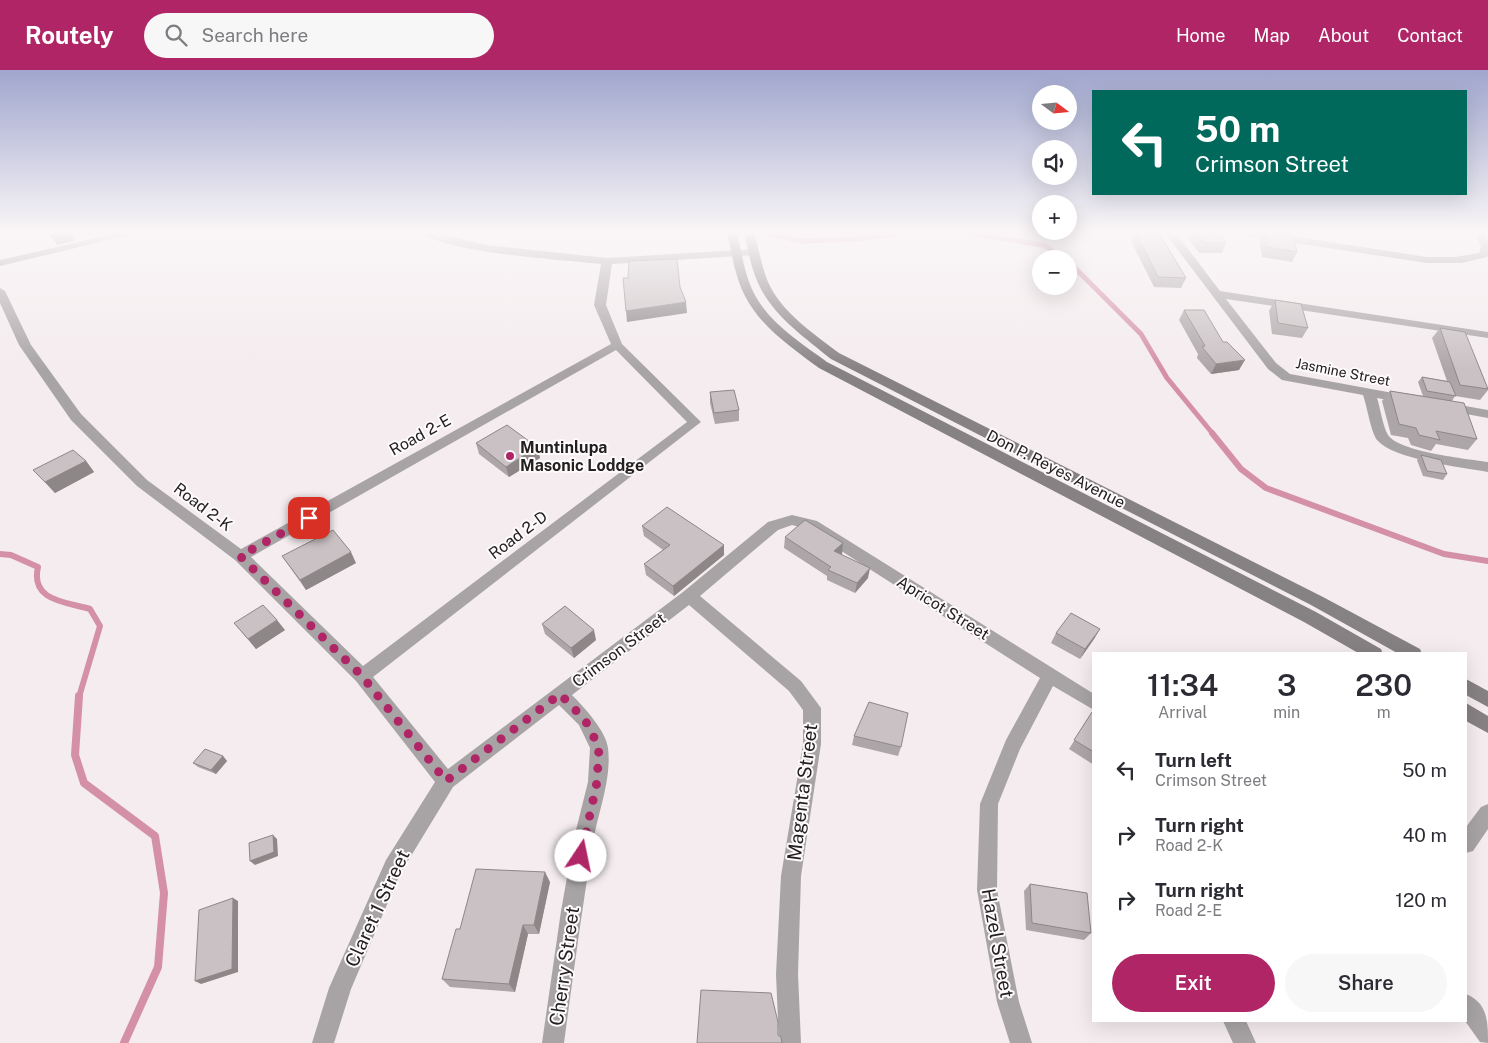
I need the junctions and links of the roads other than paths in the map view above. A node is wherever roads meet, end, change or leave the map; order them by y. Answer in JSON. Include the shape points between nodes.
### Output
{"nodes":[{"id":1,"x":604,"y":278,"type":"edge"},
{"id":2,"x":745,"y":278,"type":"edge"},
{"id":3,"x":762,"y":278,"type":"edge"},
{"id":4,"x":1204,"y":278,"type":"edge"},
{"id":5,"x":0,"y":291,"type":"edge"},
{"id":6,"x":1216,"y":294,"type":"junction"},
{"id":7,"x":1488,"y":335,"type":"edge"},
{"id":8,"x":617,"y":345,"type":"junction"},
{"id":9,"x":1369,"y":392,"type":"junction"},
{"id":10,"x":1414,"y":401,"type":"edge"},
{"id":11,"x":1433,"y":404,"type":"edge"},
{"id":12,"x":1488,"y":414,"type":"edge"},
{"id":13,"x":1488,"y":467,"type":"edge"},
{"id":14,"x":790,"y":520,"type":"joint"},
{"id":15,"x":240,"y":556,"type":"junction"},
{"id":16,"x":689,"y":596,"type":"junction"},
{"id":17,"x":1370,"y":652,"type":"edge"},
{"id":18,"x":1410,"y":652,"type":"edge"},
{"id":19,"x":1050,"y":675,"type":"junction"},
{"id":20,"x":362,"y":676,"type":"junction"},
{"id":21,"x":1467,"y":687,"type":"edge"},
{"id":22,"x":560,"y":694,"type":"junction"},
{"id":23,"x":1488,"y":700,"type":"edge"},
{"id":24,"x":1092,"y":702,"type":"edge"},
{"id":25,"x":1467,"y":712,"type":"edge"},
{"id":26,"x":1488,"y":725,"type":"edge"},
{"id":27,"x":446,"y":781,"type":"junction"},
{"id":28,"x":1488,"y":813,"type":"edge"},
{"id":29,"x":1467,"y":843,"type":"edge"},
{"id":30,"x":1467,"y":1006,"type":"edge"},
{"id":31,"x":1234,"y":1022,"type":"edge"},
{"id":32,"x":1488,"y":1034,"type":"edge"},
{"id":33,"x":323,"y":1043,"type":"edge"},
{"id":34,"x":553,"y":1043,"type":"edge"},
{"id":35,"x":790,"y":1043,"type":"edge"},
{"id":36,"x":1022,"y":1043,"type":"edge"},
{"id":37,"x":1245,"y":1043,"type":"edge"}],
"edges":[{"from":1,"to":8,"type":"street","via":[[600,305]]},
{"from":2,"to":17,"type":"street","name":"Don P. Reyes Avenue","via":[[751,298],[791,342],[823,365]]},
{"from":3,"to":18,"type":"street","name":"Don P. Reyes Avenue","via":[[770,295],[807,334],[835,356],[1317,601]]},
{"from":4,"to":6,"type":"street","name":"Jasmine Street"},
{"from":5,"to":15,"type":"street","name":"Road 2-K","via":[[25,345],[76,417],[142,483]]},
{"from":6,"to":7,"type":"street"},
{"from":6,"to":9,"type":"street","name":"Jasmine Street","via":[[1272,366],[1286,376]]},
{"from":8,"to":15,"type":"street","name":"Road 2-E"},
{"from":8,"to":20,"type":"street","name":"Road 2-D","via":[[695,422]]},
{"from":9,"to":10,"type":"street","name":"Jasmine Street"},
{"from":9,"to":13,"type":"street","via":[[1386,442],[1421,454]]},
{"from":11,"to":12,"type":"street"},
{"from":14,"to":16,"type":"street","name":"Crimson Street","via":[[773,526]]},
{"from":14,"to":19,"type":"street","name":"Apricot Street","via":[[812,525]]},
{"from":15,"to":20,"type":"street","name":"Road 2-K"},
{"from":16,"to":22,"type":"street","name":"Crimson Street"},
{"from":16,"to":35,"type":"street","name":"Magenta Street","via":[[795,686],[812,708],[812,744],[791,876],[786,974]]},
{"from":19,"to":24,"type":"street","name":"Apricot Street"},
{"from":19,"to":36,"type":"street","name":"Hazel Street","via":[[1012,746],[989,804],[987,890],[1008,1002]]},
{"from":20,"to":27,"type":"street","name":"Road 2-K"},
{"from":21,"to":23,"type":"street"},
{"from":22,"to":27,"type":"street","name":"Crimson Street"},
{"from":22,"to":34,"type":"street","name":"Cherry Street","via":[[585,720],[599,747],[597,782],[571,911]]},
{"from":25,"to":26,"type":"street"},
{"from":27,"to":33,"type":"street","name":"Claret 1 Street","via":[[393,867],[340,988]]},
{"from":28,"to":29,"type":"street"},
{"from":30,"to":32,"type":"street"},
{"from":31,"to":37,"type":"street"}]}
